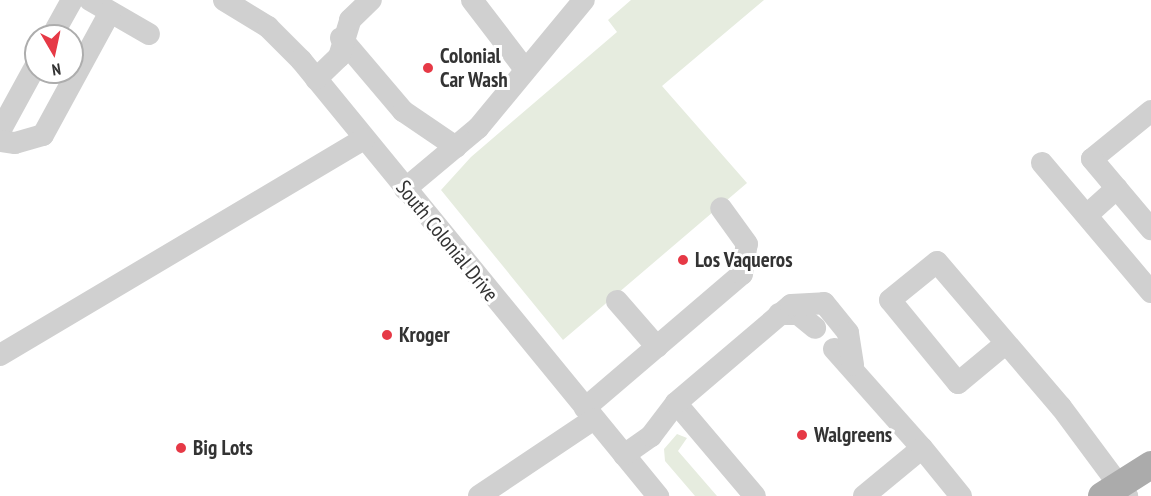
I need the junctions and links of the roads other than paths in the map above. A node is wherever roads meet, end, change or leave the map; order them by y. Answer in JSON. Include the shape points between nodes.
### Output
{"nodes":[{"id":1,"x":72,"y":0,"type":"edge"},
{"id":2,"x":90,"y":0,"type":"edge"},
{"id":3,"x":371,"y":0,"type":"edge"},
{"id":4,"x":472,"y":0,"type":"edge"},
{"id":5,"x":580,"y":1,"type":"edge"},
{"id":6,"x":238,"y":3,"type":"edge"},
{"id":7,"x":110,"y":12,"type":"junction"},
{"id":8,"x":59,"y":24,"type":"edge"},
{"id":9,"x":150,"y":34,"type":"dead end"},
{"id":10,"x":341,"y":38,"type":"junction"},
{"id":11,"x":524,"y":68,"type":"junction"},
{"id":12,"x":316,"y":79,"type":"junction"},
{"id":13,"x":26,"y":84,"type":"edge"},
{"id":14,"x":1151,"y":111,"type":"edge"},
{"id":15,"x":0,"y":131,"type":"edge"},
{"id":16,"x":364,"y":139,"type":"junction"},
{"id":17,"x":0,"y":141,"type":"edge"},
{"id":18,"x":456,"y":147,"type":"junction"},
{"id":19,"x":1042,"y":163,"type":"dead end"},
{"id":20,"x":1117,"y":188,"type":"junction"},
{"id":21,"x":405,"y":189,"type":"junction"},
{"id":22,"x":721,"y":208,"type":"dead end"},
{"id":23,"x":1087,"y":215,"type":"junction"},
{"id":24,"x":1151,"y":229,"type":"edge"},
{"id":25,"x":1151,"y":292,"type":"edge"},
{"id":26,"x":617,"y":301,"type":"dead end"},
{"id":27,"x":779,"y":314,"type":"junction"},
{"id":28,"x":815,"y":328,"type":"dead end"},
{"id":29,"x":1005,"y":344,"type":"junction"},
{"id":30,"x":657,"y":347,"type":"junction"},
{"id":31,"x":834,"y":349,"type":"dead end"},
{"id":32,"x":0,"y":355,"type":"edge"},
{"id":33,"x":854,"y":365,"type":"junction"},
{"id":34,"x":676,"y":403,"type":"junction"},
{"id":35,"x":589,"y":414,"type":"junction"},
{"id":36,"x":922,"y":448,"type":"junction"},
{"id":37,"x":624,"y":455,"type":"junction"},
{"id":38,"x":1151,"y":465,"type":"edge"},
{"id":39,"x":1116,"y":492,"type":"edge"},
{"id":40,"x":479,"y":496,"type":"edge"},
{"id":41,"x":658,"y":496,"type":"edge"},
{"id":42,"x":755,"y":496,"type":"edge"},
{"id":43,"x":864,"y":496,"type":"edge"},
{"id":44,"x":961,"y":496,"type":"edge"}],
"edges":[{"from":1,"to":8,"type":"street"},
{"from":2,"to":7,"type":"street"},
{"from":3,"to":10,"type":"street"},
{"from":4,"to":11,"type":"street"},
{"from":5,"to":11,"type":"street"},
{"from":6,"to":12,"type":"street","name":"South Colonial Drive","via":[[282,39]]},
{"from":7,"to":9,"type":"street"},
{"from":7,"to":17,"type":"street","via":[[43,135],[15,143]]},
{"from":10,"to":12,"type":"street","via":[[339,57]]},
{"from":10,"to":18,"type":"street","via":[[404,111]]},
{"from":11,"to":18,"type":"street"},
{"from":12,"to":16,"type":"street","name":"South Colonial Drive"},
{"from":13,"to":15,"type":"street"},
{"from":14,"to":20,"type":"street","via":[[1092,159]]},
{"from":16,"to":21,"type":"street","name":"South Colonial Drive"},
{"from":16,"to":32,"type":"street"},
{"from":18,"to":21,"type":"street"},
{"from":19,"to":23,"type":"street"},
{"from":20,"to":23,"type":"street"},
{"from":20,"to":24,"type":"street"},
{"from":21,"to":35,"type":"street","name":"South Colonial Drive"},
{"from":22,"to":30,"type":"street","via":[[742,233],[747,265]]},
{"from":23,"to":25,"type":"street"},
{"from":26,"to":30,"type":"street"},
{"from":27,"to":28,"type":"street","via":[[798,314]]},
{"from":27,"to":33,"type":"street","via":[[790,305],[824,303],[848,333]]},
{"from":27,"to":34,"type":"street"},
{"from":29,"to":29,"type":"street","via":[[937,262],[890,300],[958,383]]},
{"from":29,"to":39,"type":"street"},
{"from":30,"to":35,"type":"street"},
{"from":31,"to":33,"type":"street"},
{"from":33,"to":36,"type":"street"},
{"from":34,"to":37,"type":"street","via":[[651,436]]},
{"from":34,"to":42,"type":"street"},
{"from":35,"to":37,"type":"street","name":"South Colonial Drive"},
{"from":35,"to":40,"type":"street"},
{"from":36,"to":43,"type":"street"},
{"from":36,"to":44,"type":"street"},
{"from":37,"to":41,"type":"street","name":"South Colonial Drive"},
{"from":38,"to":39,"type":"main road"}]}
